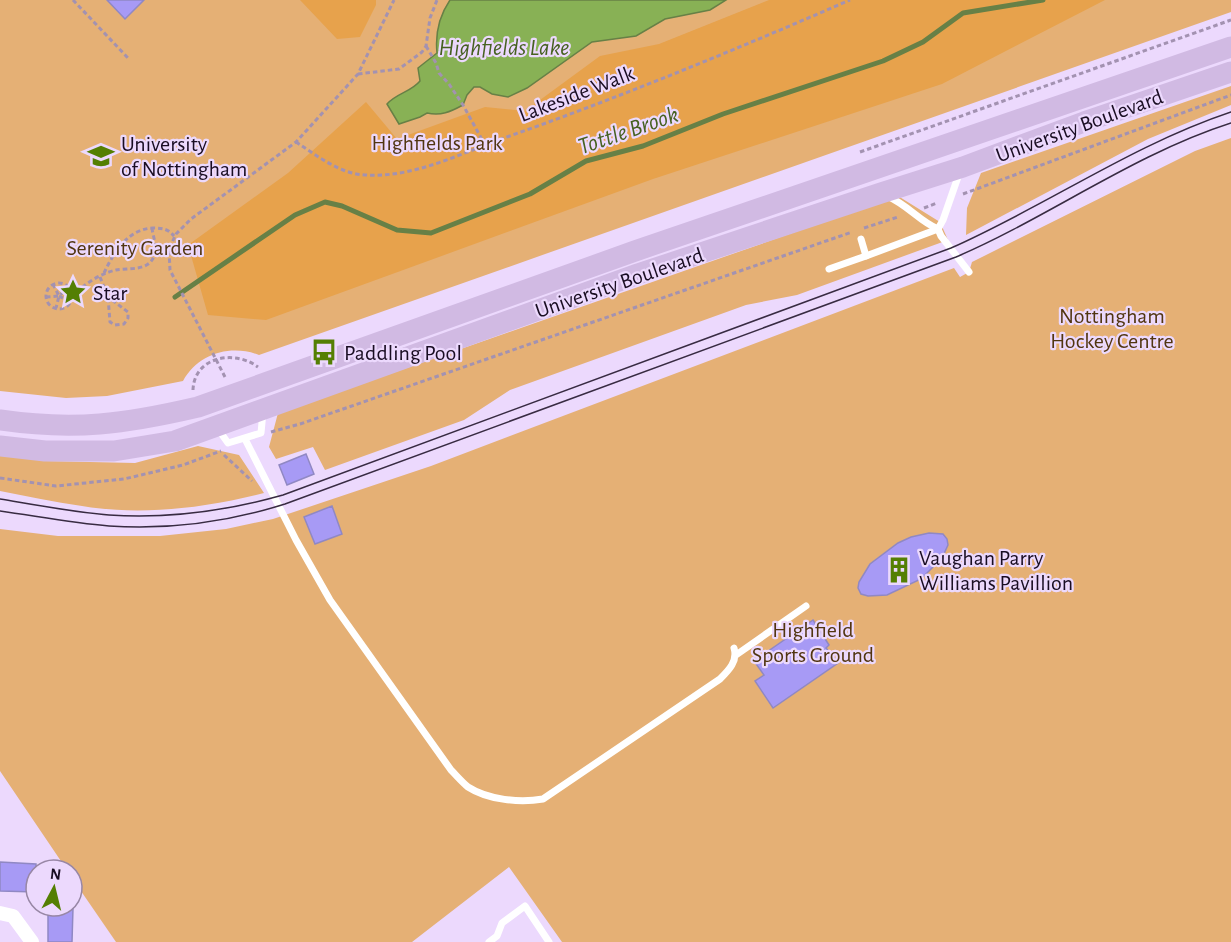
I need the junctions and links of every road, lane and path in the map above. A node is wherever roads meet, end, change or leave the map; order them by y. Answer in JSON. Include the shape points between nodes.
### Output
{"nodes":[{"id":1,"x":73,"y":0,"type":"edge"},
{"id":2,"x":394,"y":0,"type":"edge"},
{"id":3,"x":437,"y":0,"type":"edge"},
{"id":4,"x":850,"y":0,"type":"edge"},
{"id":5,"x":426,"y":46,"type":"junction"},
{"id":6,"x":1231,"y":47,"type":"edge"},
{"id":7,"x":128,"y":58,"type":"dead end"},
{"id":8,"x":1231,"y":72,"type":"edge"},
{"id":9,"x":358,"y":74,"type":"junction"},
{"id":10,"x":1231,"y":95,"type":"edge"},
{"id":11,"x":296,"y":142,"type":"junction"},
{"id":12,"x":485,"y":145,"type":"junction"},
{"id":13,"x":963,"y":167,"type":"junction"},
{"id":14,"x":881,"y":193,"type":"junction"},
{"id":15,"x":950,"y":199,"type":"junction"},
{"id":16,"x":913,"y":211,"type":"junction"},
{"id":17,"x":152,"y":228,"type":"junction"},
{"id":18,"x":938,"y":229,"type":"junction"},
{"id":19,"x":175,"y":236,"type":"junction"},
{"id":20,"x":861,"y":239,"type":"dead end"},
{"id":21,"x":866,"y":256,"type":"junction"},
{"id":22,"x":109,"y":263,"type":"junction"},
{"id":23,"x":829,"y":269,"type":"dead end"},
{"id":24,"x":114,"y":271,"type":"junction"},
{"id":25,"x":969,"y":272,"type":"dead end"},
{"id":26,"x":102,"y":277,"type":"junction"},
{"id":27,"x":53,"y":284,"type":"junction"},
{"id":28,"x":69,"y":288,"type":"junction"},
{"id":29,"x":78,"y":290,"type":"junction"},
{"id":30,"x":59,"y":296,"type":"junction"},
{"id":31,"x":46,"y":297,"type":"junction"},
{"id":32,"x":108,"y":297,"type":"junction"},
{"id":33,"x":71,"y":300,"type":"junction"},
{"id":34,"x":56,"y":309,"type":"junction"},
{"id":35,"x":215,"y":360,"type":"junction"},
{"id":36,"x":258,"y":367,"type":"dead end"},
{"id":37,"x":225,"y":379,"type":"dead end"},
{"id":38,"x":193,"y":392,"type":"dead end"},
{"id":39,"x":263,"y":410,"type":"junction"},
{"id":40,"x":0,"y":420,"type":"edge"},
{"id":41,"x":261,"y":433,"type":"junction"},
{"id":42,"x":223,"y":435,"type":"junction"},
{"id":43,"x":245,"y":439,"type":"junction"},
{"id":44,"x":0,"y":446,"type":"edge"},
{"id":45,"x":220,"y":452,"type":"junction"},
{"id":46,"x":0,"y":478,"type":"edge"},
{"id":47,"x":272,"y":493,"type":"junction"},
{"id":48,"x":806,"y":606,"type":"dead end"},
{"id":49,"x":0,"y":913,"type":"edge"},
{"id":50,"x":32,"y":942,"type":"edge"},
{"id":51,"x":489,"y":942,"type":"edge"},
{"id":52,"x":549,"y":942,"type":"edge"}],
"edges":[{"from":1,"to":7,"type":"path"},
{"from":2,"to":9,"type":"path"},
{"from":3,"to":5,"type":"path"},
{"from":4,"to":12,"type":"path","name":"Lakeside Walk","via":[[575,113]]},
{"from":5,"to":9,"type":"path","via":[[399,69]]},
{"from":5,"to":12,"type":"path"},
{"from":6,"to":40,"type":"main road","name":"University Boulevard","via":[[635,251],[198,408],[102,425],[39,426]]},
{"from":8,"to":13,"type":"main road","name":"University Boulevard"},
{"from":9,"to":11,"type":"path"},
{"from":10,"to":15,"type":"path"},
{"from":11,"to":12,"type":"path","name":"Lakeside Walk","via":[[343,169],[378,176],[440,163]]},
{"from":11,"to":19,"type":"path","via":[[191,219]]},
{"from":13,"to":14,"type":"main road","name":"University Boulevard"},
{"from":13,"to":15,"type":"lane"},
{"from":14,"to":16,"type":"lane"},
{"from":14,"to":39,"type":"main road","name":"University Boulevard","via":[[638,274]]},
{"from":15,"to":16,"type":"path"},
{"from":15,"to":18,"type":"lane"},
{"from":16,"to":18,"type":"lane"},
{"from":16,"to":41,"type":"path","via":[[300,424]]},
{"from":17,"to":19,"type":"path","via":[[164,228]]},
{"from":17,"to":22,"type":"path","via":[[131,234]]},
{"from":17,"to":24,"type":"path","via":[[154,259],[148,265]]},
{"from":18,"to":21,"type":"lane"},
{"from":18,"to":25,"type":"lane"},
{"from":19,"to":35,"type":"path","via":[[169,249],[170,270]]},
{"from":20,"to":21,"type":"lane"},
{"from":21,"to":23,"type":"lane"},
{"from":22,"to":24,"type":"path"},
{"from":22,"to":26,"type":"path"},
{"from":24,"to":26,"type":"path"},
{"from":26,"to":29,"type":"path"},
{"from":26,"to":32,"type":"path"},
{"from":27,"to":28,"type":"path"},
{"from":27,"to":30,"type":"path"},
{"from":27,"to":31,"type":"path"},
{"from":28,"to":29,"type":"path"},
{"from":28,"to":30,"type":"path"},
{"from":28,"to":33,"type":"path"},
{"from":29,"to":33,"type":"path"},
{"from":30,"to":31,"type":"path"},
{"from":30,"to":33,"type":"path"},
{"from":30,"to":34,"type":"path"},
{"from":31,"to":34,"type":"path"},
{"from":32,"to":32,"type":"path","via":[[110,322],[115,326],[124,324],[128,312]]},
{"from":33,"to":34,"type":"path","via":[[63,309]]},
{"from":35,"to":36,"type":"path","via":[[232,356]]},
{"from":35,"to":37,"type":"path"},
{"from":35,"to":38,"type":"path","via":[[196,374]]},
{"from":39,"to":41,"type":"lane"},
{"from":39,"to":42,"type":"main road","name":"University Boulevard"},
{"from":41,"to":43,"type":"lane"},
{"from":42,"to":43,"type":"lane"},
{"from":42,"to":44,"type":"main road","name":"University Boulevard","via":[[114,451],[45,451]]},
{"from":42,"to":45,"type":"path"},
{"from":43,"to":47,"type":"lane"},
{"from":45,"to":46,"type":"path","via":[[183,465],[113,480],[56,486]]},
{"from":45,"to":47,"type":"path"},
{"from":47,"to":48,"type":"lane","via":[[330,600],[451,770],[469,787],[488,794],[527,801],[543,799],[720,679],[730,669],[735,652]]},
{"from":49,"to":50,"type":"street","via":[[12,916]]},
{"from":51,"to":52,"type":"lane","via":[[497,936],[502,923],[525,906]]}]}
